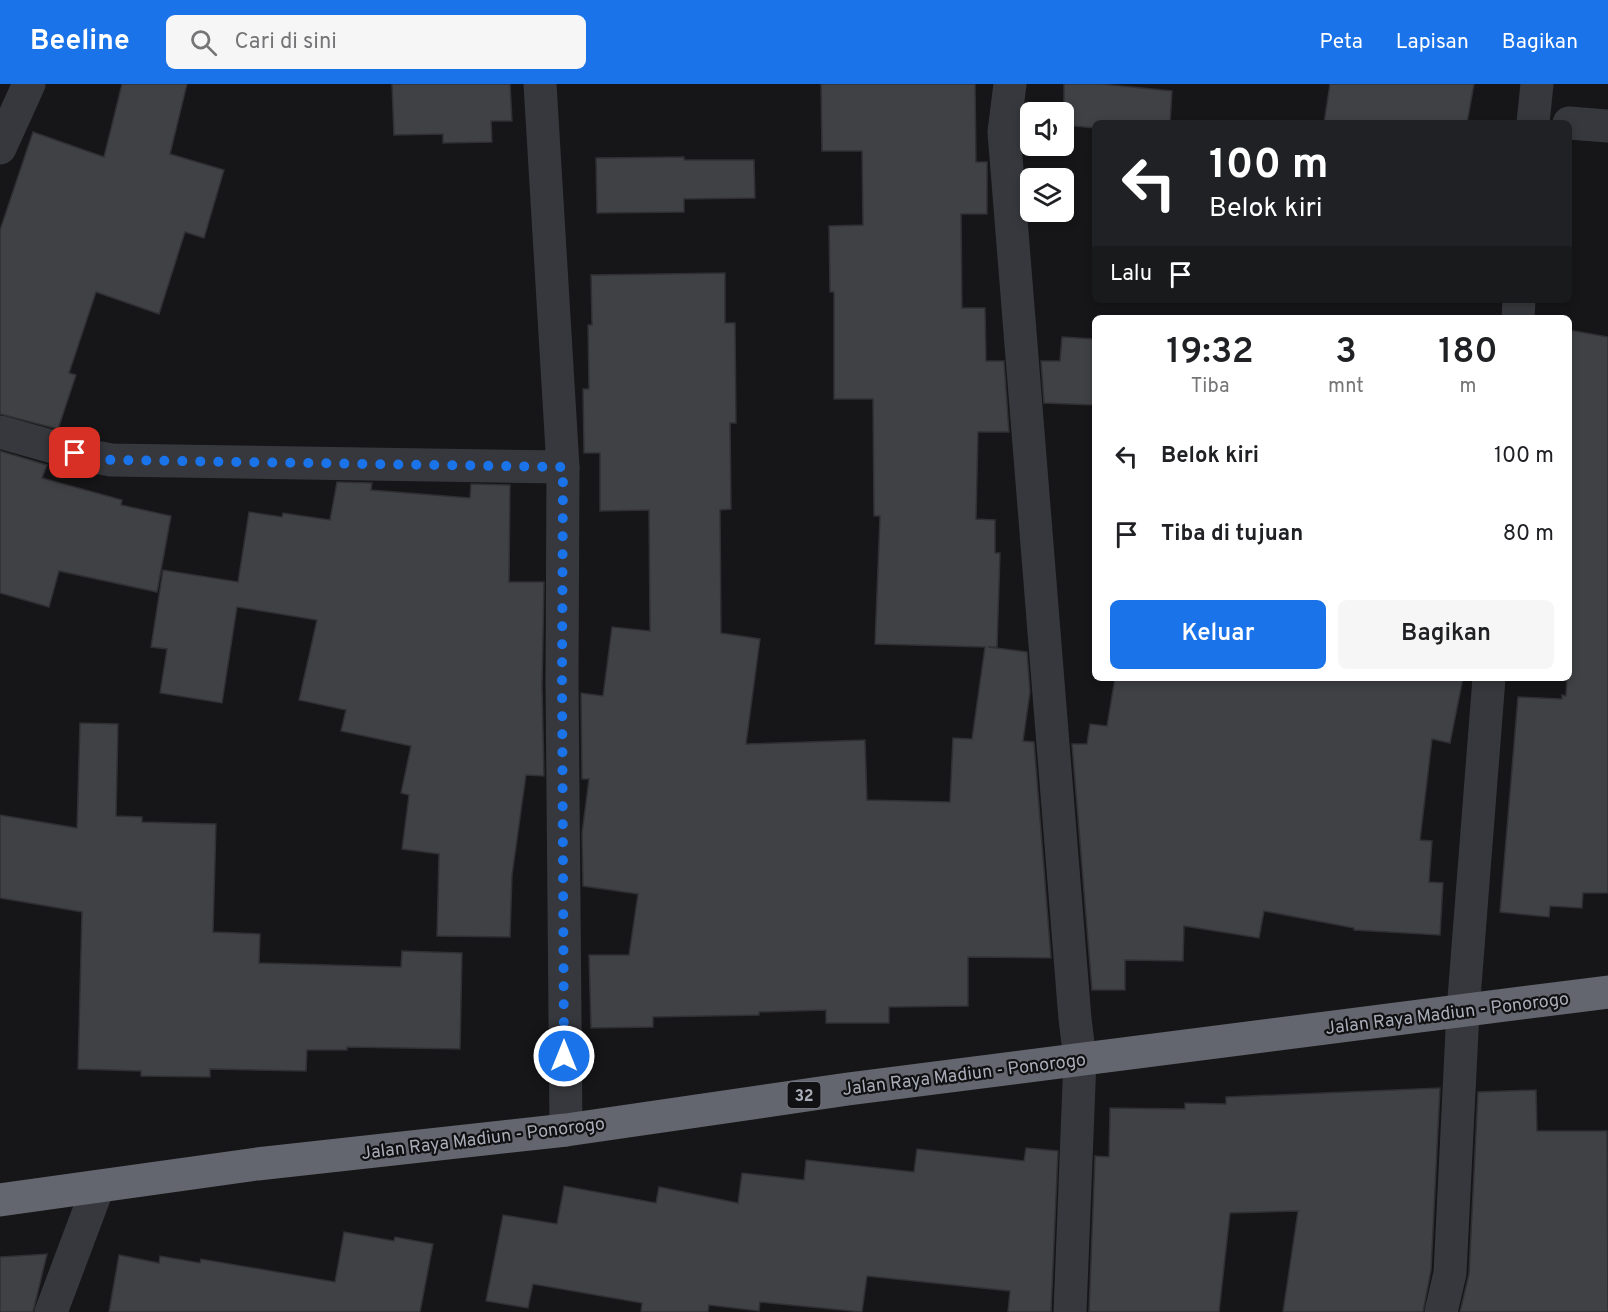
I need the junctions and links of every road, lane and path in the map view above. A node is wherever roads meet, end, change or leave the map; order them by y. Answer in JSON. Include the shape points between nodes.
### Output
{"nodes":[{"id":1,"x":28,"y":84,"type":"edge"},
{"id":2,"x":540,"y":84,"type":"edge"},
{"id":3,"x":1010,"y":84,"type":"edge"},
{"id":4,"x":1537,"y":84,"type":"edge"},
{"id":5,"x":1533,"y":120,"type":"edge"},
{"id":6,"x":1572,"y":123,"type":"edge"},
{"id":7,"x":1608,"y":126,"type":"edge"},
{"id":8,"x":0,"y":148,"type":"edge"},
{"id":9,"x":0,"y":432,"type":"edge"},
{"id":10,"x":563,"y":467,"type":"junction"},
{"id":11,"x":1489,"y":681,"type":"edge"},
{"id":12,"x":1608,"y":992,"type":"edge"},
{"id":13,"x":1463,"y":1011,"type":"junction"},
{"id":14,"x":1080,"y":1059,"type":"junction"},
{"id":15,"x":566,"y":1130,"type":"junction"},
{"id":16,"x":98,"y":1187,"type":"junction"},
{"id":17,"x":0,"y":1200,"type":"edge"},
{"id":18,"x":51,"y":1312,"type":"edge"},
{"id":19,"x":1070,"y":1312,"type":"edge"},
{"id":20,"x":1442,"y":1312,"type":"edge"}],
"edges":[{"from":1,"to":8,"type":"street"},
{"from":2,"to":10,"type":"street"},
{"from":3,"to":14,"type":"street","via":[[1004,132]]},
{"from":4,"to":5,"type":"street"},
{"from":6,"to":7,"type":"street"},
{"from":9,"to":10,"type":"street","via":[[111,460]]},
{"from":10,"to":15,"type":"street"},
{"from":11,"to":13,"type":"street"},
{"from":12,"to":13,"type":"highway","name":"Jalan Raya Madiun - Ponorogo","number":"32"},
{"from":13,"to":14,"type":"highway","name":"Jalan Raya Madiun - Ponorogo","number":"32"},
{"from":13,"to":20,"type":"street","via":[[1450,1273]]},
{"from":14,"to":15,"type":"highway","name":"Jalan Raya Madiun - Ponorogo","number":"32"},
{"from":14,"to":19,"type":"street"},
{"from":15,"to":16,"type":"highway","name":"Jalan Raya Madiun - Ponorogo","number":"32","via":[[257,1164]]},
{"from":16,"to":17,"type":"highway","name":"Jalan Raya Madiun - Ponorogo","number":"32"},
{"from":16,"to":18,"type":"street"}]}
